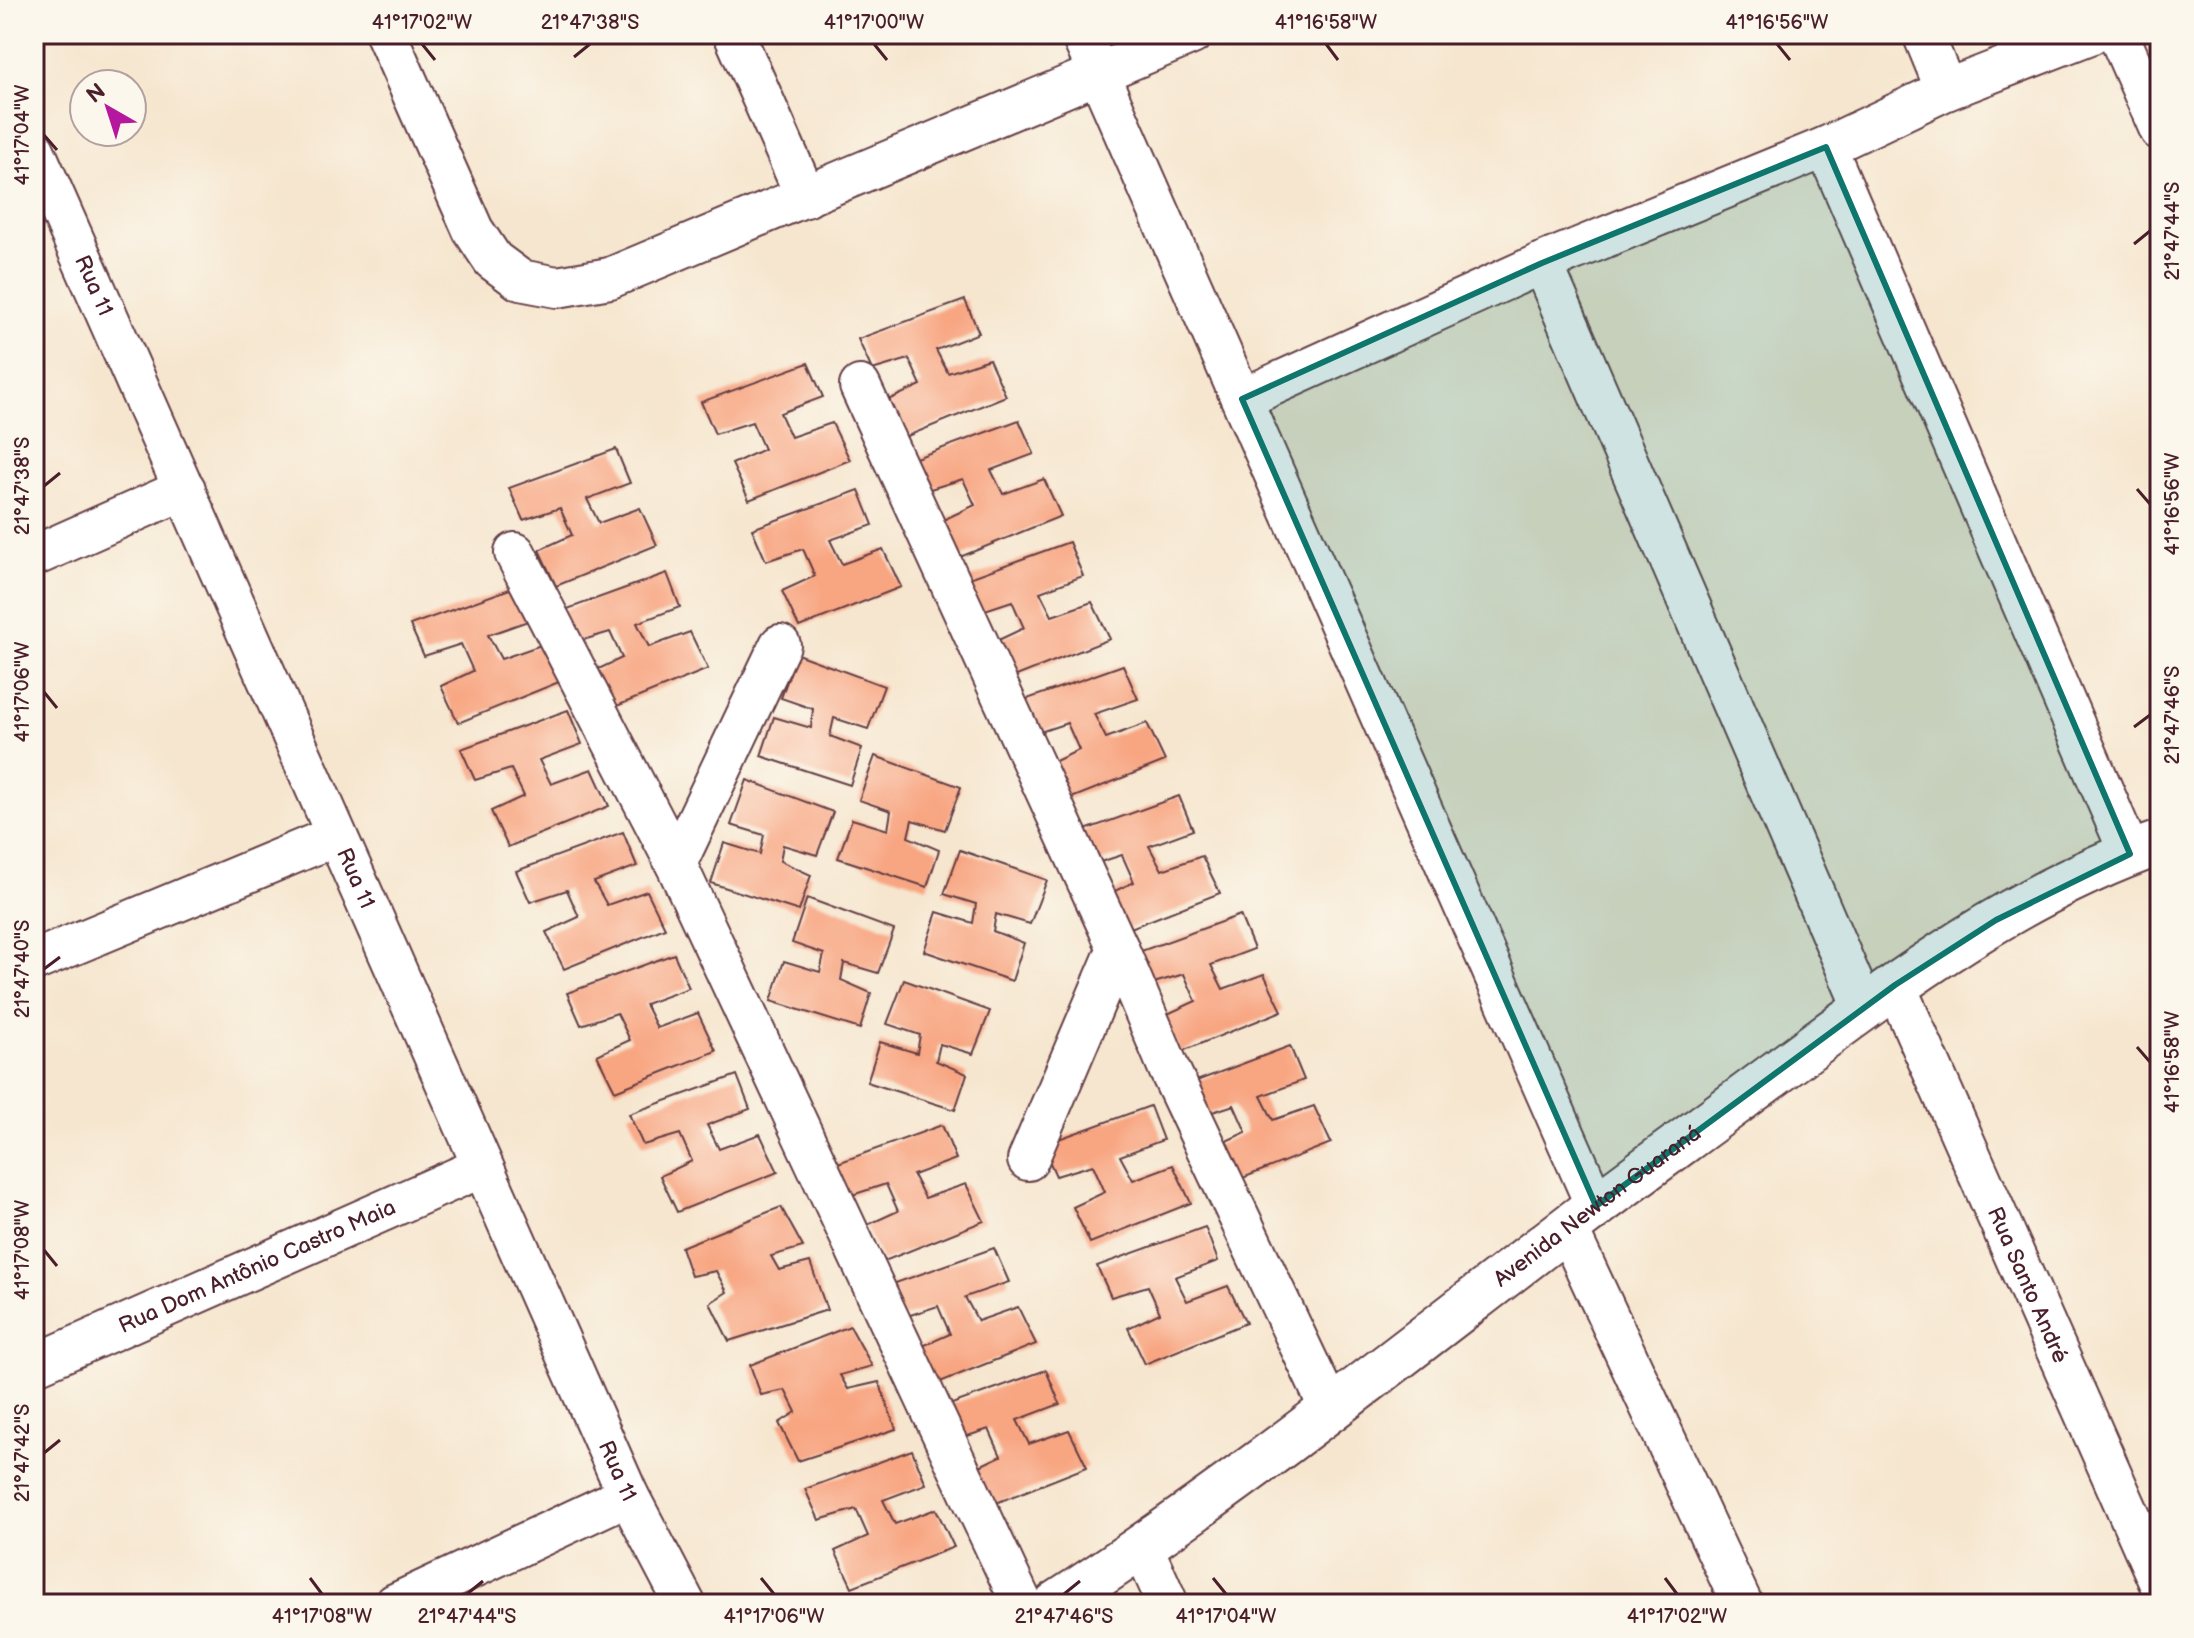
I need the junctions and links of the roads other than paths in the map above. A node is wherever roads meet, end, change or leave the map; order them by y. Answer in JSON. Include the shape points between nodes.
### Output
{"nodes":[{"id":1,"x":386,"y":34,"type":"edge"},
{"id":2,"x":734,"y":34,"type":"edge"},
{"id":3,"x":1081,"y":34,"type":"edge"},
{"id":4,"x":1192,"y":34,"type":"edge"},
{"id":5,"x":1923,"y":34,"type":"edge"},
{"id":6,"x":2090,"y":34,"type":"edge"},
{"id":7,"x":2118,"y":34,"type":"edge"},
{"id":8,"x":1100,"y":75,"type":"junction"},
{"id":9,"x":1946,"y":90,"type":"junction"},
{"id":10,"x":2160,"y":130,"type":"edge"},
{"id":11,"x":1826,"y":147,"type":"junction"},
{"id":12,"x":34,"y":150,"type":"edge"},
{"id":13,"x":806,"y":197,"type":"junction"},
{"id":14,"x":1542,"y":263,"type":"junction"},
{"id":15,"x":860,"y":386,"type":"dead end"},
{"id":16,"x":1242,"y":399,"type":"junction"},
{"id":17,"x":185,"y":489,"type":"junction"},
{"id":18,"x":515,"y":553,"type":"dead end"},
{"id":19,"x":34,"y":556,"type":"edge"},
{"id":20,"x":780,"y":645,"type":"dead end"},
{"id":21,"x":335,"y":836,"type":"junction"},
{"id":22,"x":2145,"y":849,"type":"edge"},
{"id":23,"x":676,"y":864,"type":"junction"},
{"id":24,"x":1118,"y":948,"type":"junction"},
{"id":25,"x":34,"y":961,"type":"edge"},
{"id":26,"x":1880,"y":997,"type":"junction"},
{"id":27,"x":1028,"y":1160,"type":"dead end"},
{"id":28,"x":482,"y":1167,"type":"junction"},
{"id":29,"x":1581,"y":1217,"type":"junction"},
{"id":30,"x":34,"y":1365,"type":"edge"},
{"id":31,"x":1331,"y":1411,"type":"junction"},
{"id":32,"x":628,"y":1495,"type":"junction"},
{"id":33,"x":1142,"y":1546,"type":"junction"},
{"id":34,"x":2160,"y":1584,"type":"edge"},
{"id":35,"x":395,"y":1604,"type":"edge"},
{"id":36,"x":685,"y":1604,"type":"edge"},
{"id":37,"x":1022,"y":1604,"type":"edge"},
{"id":38,"x":1056,"y":1604,"type":"edge"},
{"id":39,"x":1168,"y":1604,"type":"edge"},
{"id":40,"x":1742,"y":1604,"type":"edge"}],
"edges":[{"from":1,"to":13,"type":"street","via":[[473,230],[493,260],[520,280],[557,287],[610,278]]},
{"from":2,"to":13,"type":"street"},
{"from":3,"to":8,"type":"street"},
{"from":4,"to":8,"type":"street"},
{"from":5,"to":9,"type":"street"},
{"from":6,"to":9,"type":"street"},
{"from":7,"to":10,"type":"street"},
{"from":8,"to":13,"type":"street"},
{"from":8,"to":16,"type":"street"},
{"from":9,"to":11,"type":"street"},
{"from":11,"to":14,"type":"street"},
{"from":11,"to":22,"type":"street"},
{"from":12,"to":17,"type":"street","name":"Rua 11"},
{"from":14,"to":16,"type":"street"},
{"from":14,"to":26,"type":"street","name":"Rua Santo André"},
{"from":15,"to":24,"type":"street"},
{"from":16,"to":29,"type":"street"},
{"from":17,"to":19,"type":"street"},
{"from":17,"to":21,"type":"street","name":"Rua 11"},
{"from":18,"to":23,"type":"street"},
{"from":20,"to":23,"type":"street"},
{"from":21,"to":25,"type":"street"},
{"from":21,"to":28,"type":"street","name":"Rua 11"},
{"from":22,"to":26,"type":"main road","name":"Avenida Newton Guaraná","via":[[2067,881]]},
{"from":23,"to":37,"type":"street"},
{"from":24,"to":27,"type":"street"},
{"from":24,"to":31,"type":"street","via":[[1169,1069]]},
{"from":26,"to":29,"type":"main road","name":"Avenida Newton Guaraná"},
{"from":26,"to":34,"type":"street","name":"Rua Santo André"},
{"from":28,"to":30,"type":"street","name":"Rua Dom Antônio Castro Maia"},
{"from":28,"to":32,"type":"street","name":"Rua 11"},
{"from":29,"to":31,"type":"main road","name":"Avenida Newton Guaraná"},
{"from":29,"to":40,"type":"street"},
{"from":31,"to":33,"type":"main road","name":"Avenida Newton Guaraná"},
{"from":32,"to":35,"type":"street"},
{"from":32,"to":36,"type":"street","name":"Rua 11"},
{"from":33,"to":38,"type":"main road","name":"Avenida Newton Guaraná"},
{"from":33,"to":39,"type":"street"}]}
